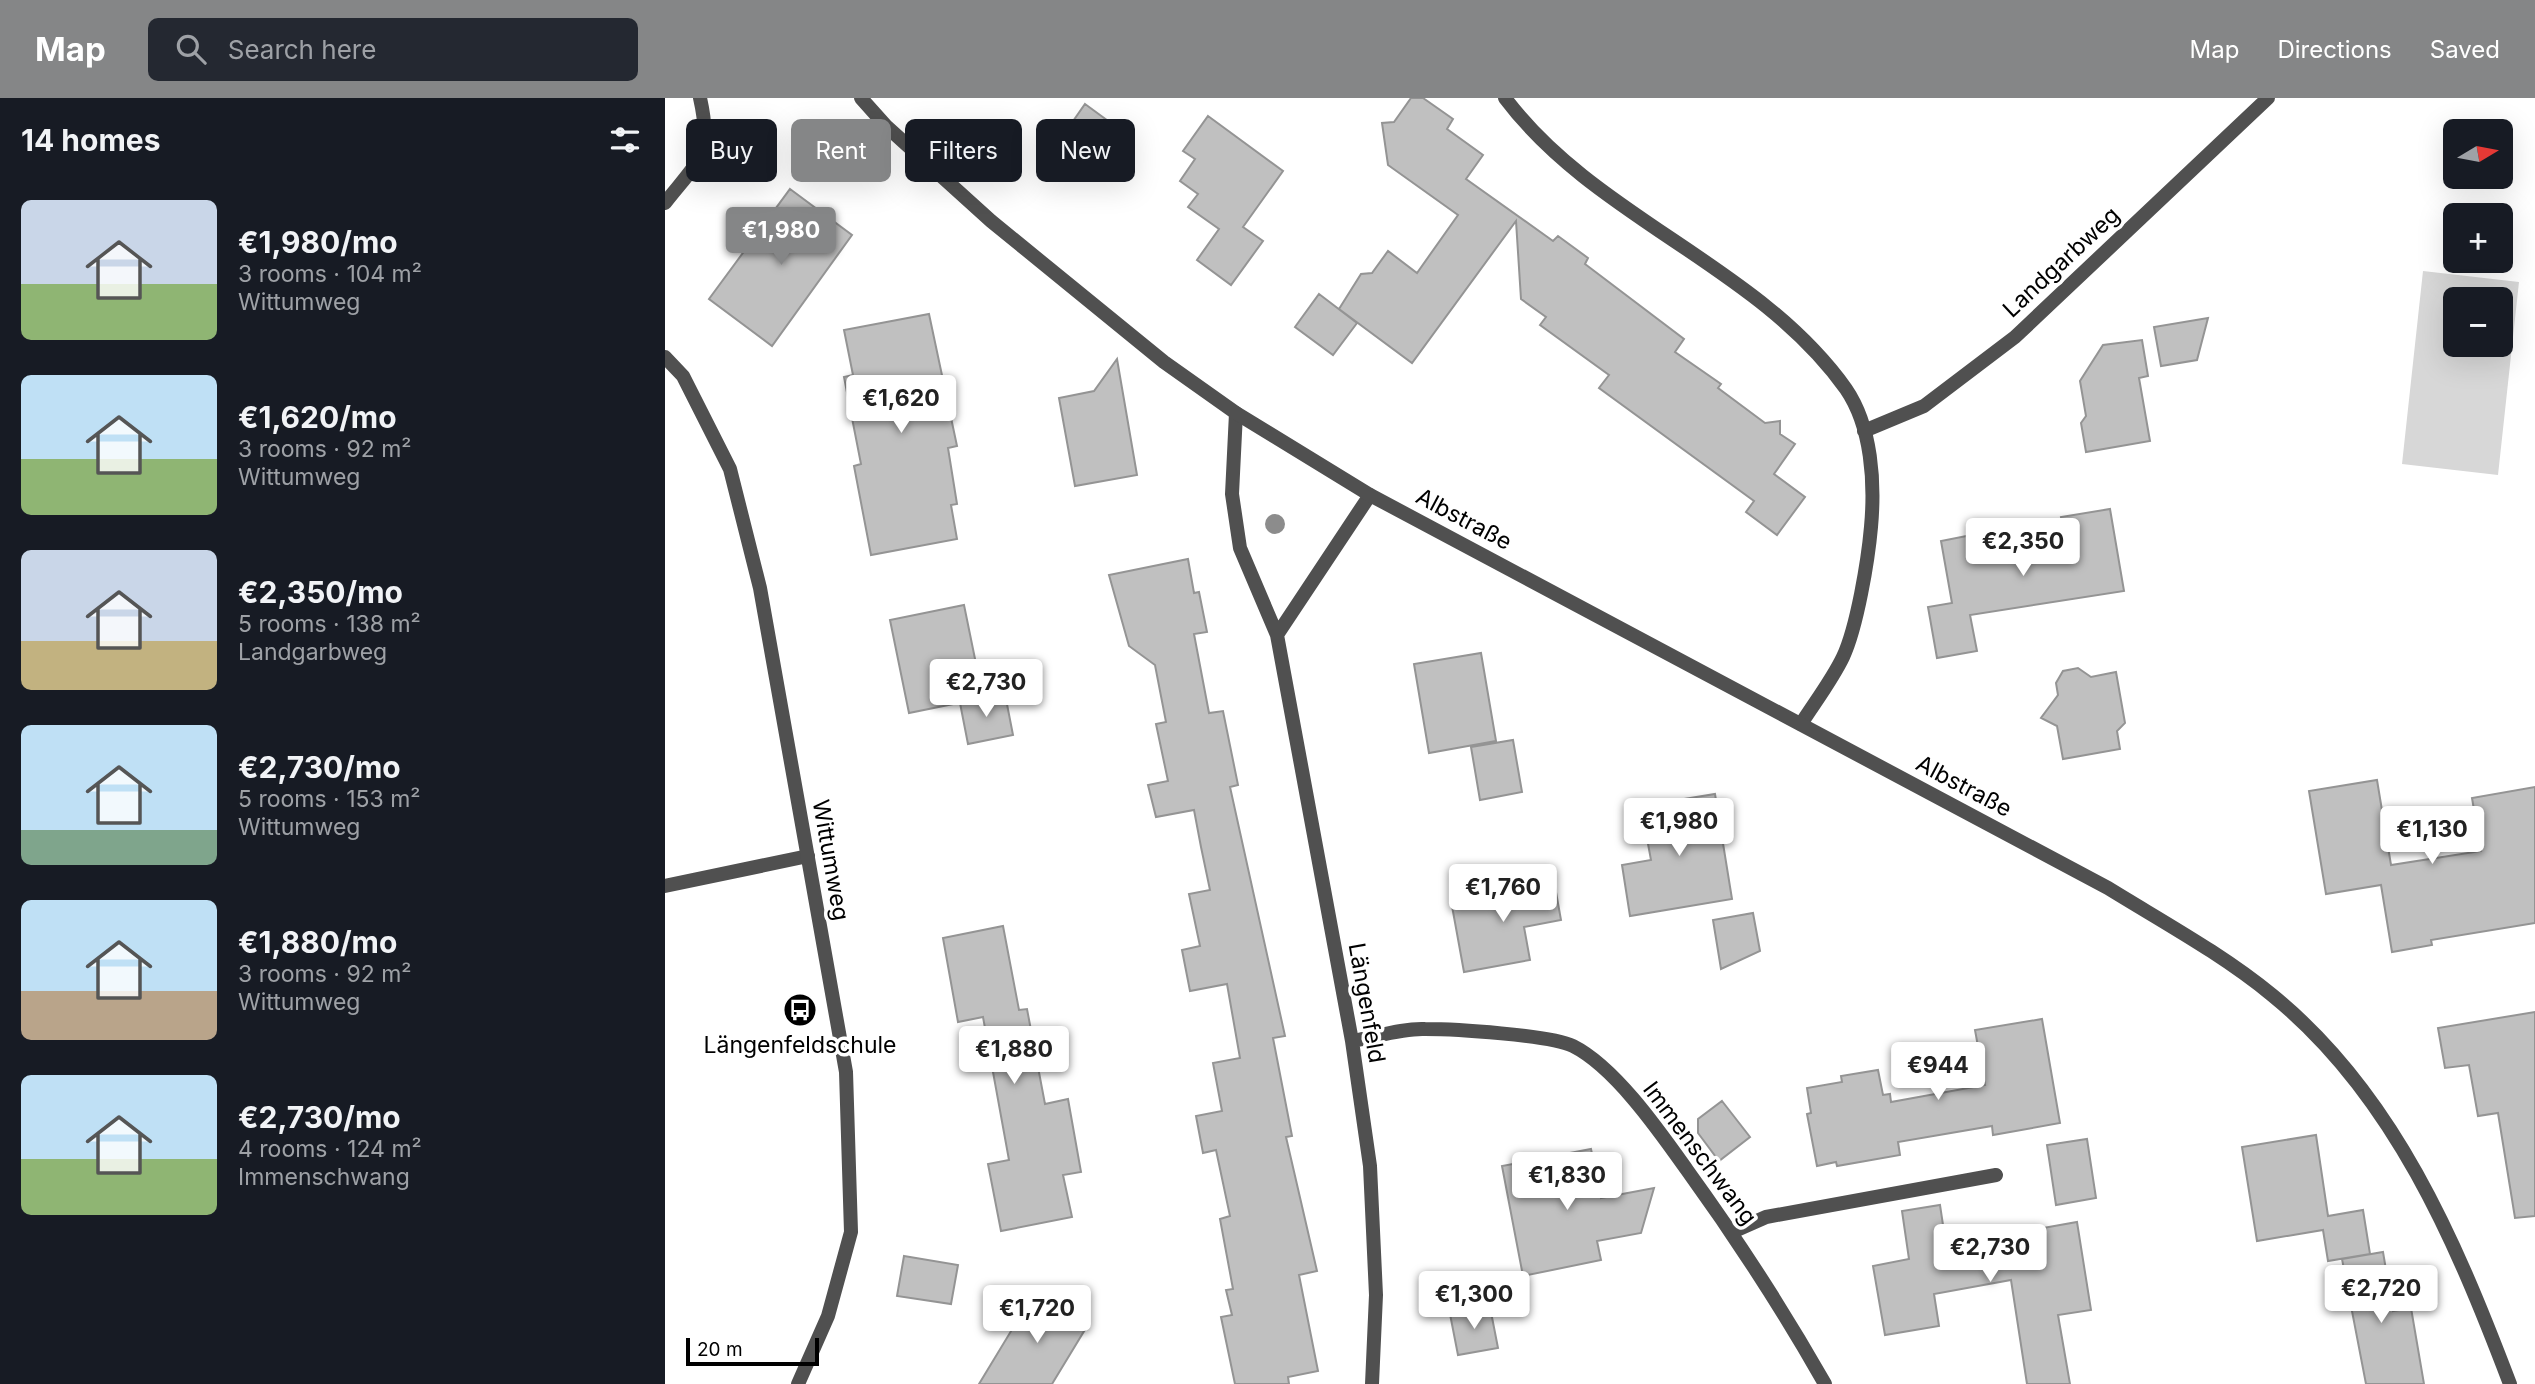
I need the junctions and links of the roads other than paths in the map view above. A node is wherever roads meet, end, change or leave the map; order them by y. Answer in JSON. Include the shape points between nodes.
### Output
{"nodes":[{"id":1,"x":700,"y":98,"type":"edge"},
{"id":2,"x":861,"y":98,"type":"edge"},
{"id":3,"x":1505,"y":98,"type":"edge"},
{"id":4,"x":2268,"y":98,"type":"edge"},
{"id":5,"x":665,"y":203,"type":"edge"},
{"id":6,"x":665,"y":357,"type":"edge"},
{"id":7,"x":1236,"y":413,"type":"junction"},
{"id":8,"x":1864,"y":431,"type":"junction"},
{"id":9,"x":1370,"y":495,"type":"junction"},
{"id":10,"x":1277,"y":635,"type":"junction"},
{"id":11,"x":1801,"y":724,"type":"junction"},
{"id":12,"x":808,"y":856,"type":"junction"},
{"id":13,"x":665,"y":886,"type":"edge"},
{"id":14,"x":1352,"y":1041,"type":"junction"},
{"id":15,"x":1996,"y":1175,"type":"dead end"},
{"id":16,"x":1732,"y":1232,"type":"junction"},
{"id":17,"x":798,"y":1384,"type":"edge"},
{"id":18,"x":1372,"y":1384,"type":"edge"},
{"id":19,"x":1825,"y":1384,"type":"edge"},
{"id":20,"x":2510,"y":1384,"type":"edge"}],
"edges":[{"from":1,"to":5,"type":"street","via":[[705,123],[703,154]]},
{"from":2,"to":7,"type":"street","name":"Albstraße","via":[[991,221],[1164,362]]},
{"from":3,"to":8,"type":"street","via":[[1523,121],[1596,186],[1755,300],[1804,341],[1847,391]]},
{"from":4,"to":8,"type":"street","name":"Landgarbweg","via":[[2015,337],[1924,406]]},
{"from":6,"to":12,"type":"street","name":"Wittumweg","via":[[683,376],[730,469],[760,588]]},
{"from":7,"to":9,"type":"street","name":"Albstraße"},
{"from":7,"to":10,"type":"street","name":"Längenfeld","via":[[1232,494],[1240,548]]},
{"from":8,"to":11,"type":"street","via":[[1874,494],[1868,556],[1843,656]]},
{"from":9,"to":10,"type":"street"},
{"from":9,"to":11,"type":"street","name":"Albstraße"},
{"from":10,"to":14,"type":"street","name":"Längenfeld"},
{"from":11,"to":20,"type":"street","name":"Albstraße","via":[[2108,888],[2221,957],[2273,995],[2344,1064],[2395,1136],[2462,1263]]},
{"from":12,"to":13,"type":"street"},
{"from":12,"to":17,"type":"street","name":"Wittumweg","via":[[846,1072],[851,1232],[828,1316]]},
{"from":14,"to":16,"type":"street","name":"Immenschwang","via":[[1423,1028],[1573,1046],[1618,1082]]},
{"from":14,"to":18,"type":"street","name":"Längenfeld","via":[[1370,1166],[1376,1296]]},
{"from":15,"to":16,"type":"street","via":[[1766,1217]]},
{"from":16,"to":19,"type":"street","name":"Immenschwang"}]}
